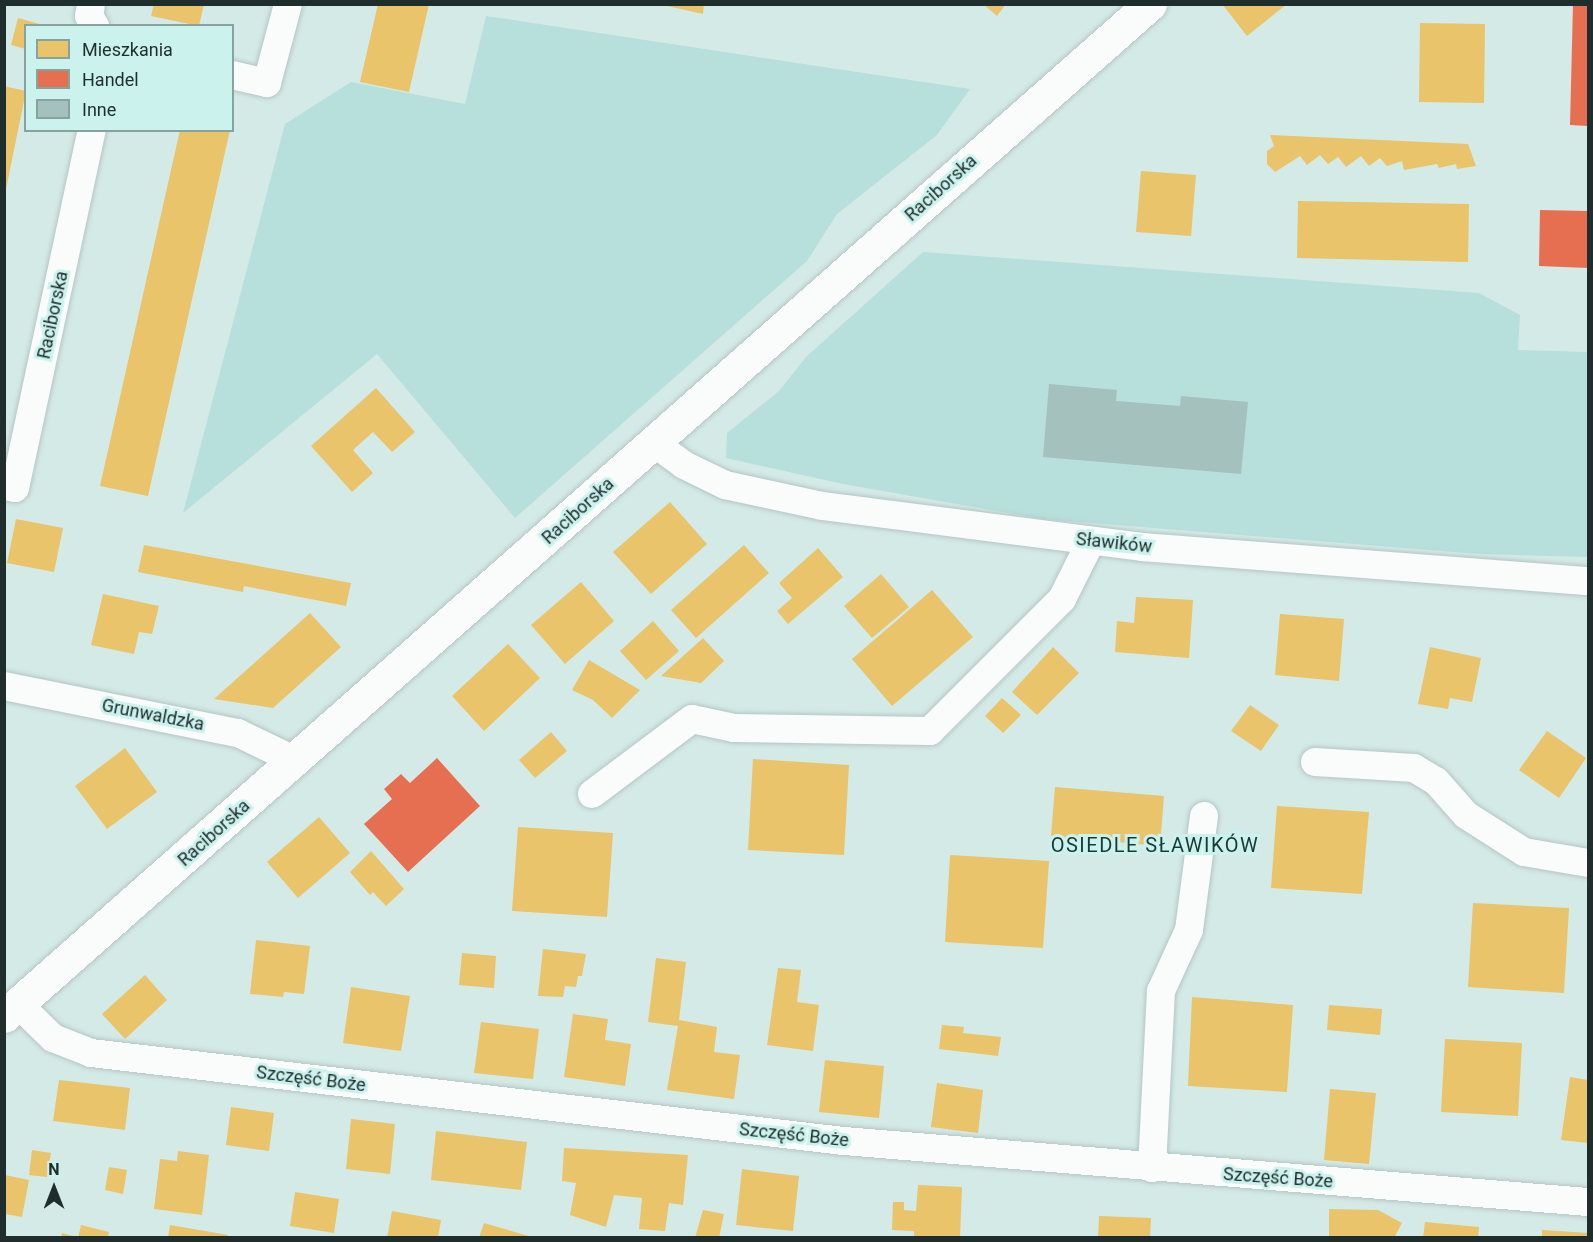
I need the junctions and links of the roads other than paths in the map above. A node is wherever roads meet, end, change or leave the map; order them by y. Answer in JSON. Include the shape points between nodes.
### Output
{"nodes":[{"id":1,"x":91,"y":4,"type":"edge"},
{"id":2,"x":288,"y":4,"type":"edge"},
{"id":3,"x":1150,"y":4,"type":"edge"},
{"id":4,"x":94,"y":24,"type":"edge"},
{"id":5,"x":234,"y":75,"type":"edge"},
{"id":6,"x":92,"y":132,"type":"edge"},
{"id":7,"x":654,"y":443,"type":"junction"},
{"id":8,"x":4,"y":486,"type":"edge"},
{"id":9,"x":1091,"y":541,"type":"junction"},
{"id":10,"x":1588,"y":581,"type":"edge"},
{"id":11,"x":4,"y":686,"type":"edge"},
{"id":12,"x":296,"y":761,"type":"junction"},
{"id":13,"x":1316,"y":762,"type":"dead end"},
{"id":14,"x":592,"y":794,"type":"dead end"},
{"id":15,"x":1204,"y":816,"type":"dead end"},
{"id":16,"x":1588,"y":863,"type":"edge"},
{"id":17,"x":11,"y":1010,"type":"edge"},
{"id":18,"x":1152,"y":1168,"type":"junction"},
{"id":19,"x":1588,"y":1202,"type":"edge"}],
"edges":[{"from":1,"to":4,"type":"street","via":[[89,16]]},
{"from":2,"to":5,"type":"street","via":[[267,83]]},
{"from":3,"to":7,"type":"street","name":"Raciborska"},
{"from":6,"to":8,"type":"street","name":"Raciborska","via":[[15,488]]},
{"from":7,"to":9,"type":"street","name":"Sławików","via":[[699,473],[770,496]]},
{"from":7,"to":12,"type":"street","name":"Raciborska"},
{"from":9,"to":10,"type":"street","name":"Sławików","via":[[1479,576]]},
{"from":9,"to":14,"type":"street","via":[[1062,599],[930,731],[734,728],[692,719]]},
{"from":11,"to":12,"type":"street","name":"Grunwaldzka","via":[[238,733]]},
{"from":12,"to":17,"type":"street","name":"Raciborska"},
{"from":13,"to":16,"type":"street","via":[[1413,768],[1436,781],[1466,815],[1524,852]]},
{"from":15,"to":18,"type":"street","via":[[1189,930],[1161,991]]},
{"from":17,"to":18,"type":"street","name":"Szczęść Boże","via":[[53,1038],[91,1053],[844,1141]]},
{"from":18,"to":19,"type":"street","name":"Szczęść Boże"}]}
